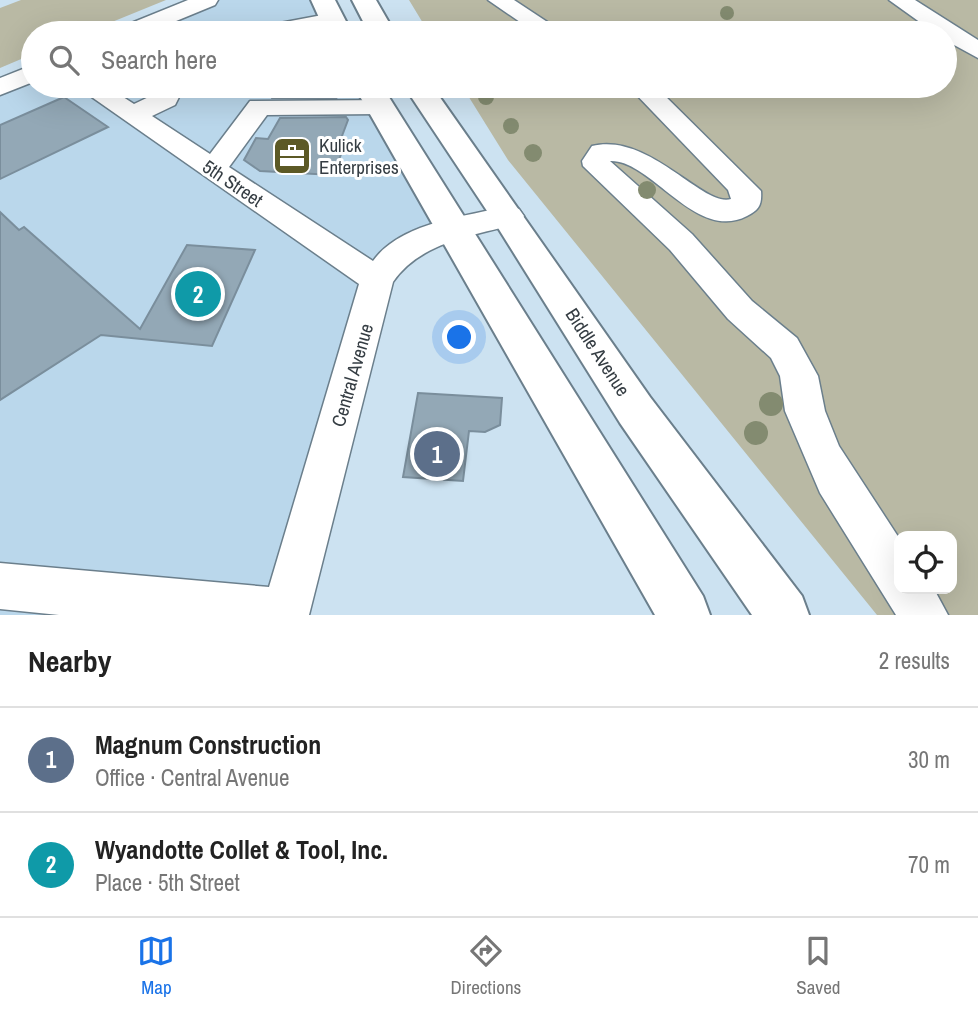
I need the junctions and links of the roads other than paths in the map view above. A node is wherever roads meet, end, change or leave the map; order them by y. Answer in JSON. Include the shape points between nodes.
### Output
{"nodes":[{"id":1,"x":207,"y":0,"type":"edge"},
{"id":2,"x":364,"y":0,"type":"edge"},
{"id":3,"x":499,"y":0,"type":"edge"},
{"id":4,"x":900,"y":0,"type":"edge"},
{"id":5,"x":156,"y":21,"type":"edge"},
{"id":6,"x":375,"y":21,"type":"edge"},
{"id":7,"x":533,"y":21,"type":"edge"},
{"id":8,"x":932,"y":21,"type":"edge"},
{"id":9,"x":957,"y":37,"type":"edge"},
{"id":10,"x":978,"y":51,"type":"edge"},
{"id":11,"x":21,"y":78,"type":"edge"},
{"id":12,"x":0,"y":87,"type":"edge"},
{"id":13,"x":107,"y":98,"type":"edge"},
{"id":14,"x":166,"y":98,"type":"edge"},
{"id":15,"x":353,"y":98,"type":"edge"},
{"id":16,"x":375,"y":98,"type":"edge"},
{"id":17,"x":426,"y":98,"type":"edge"},
{"id":18,"x":653,"y":98,"type":"edge"},
{"id":19,"x":132,"y":115,"type":"junction"},
{"id":20,"x":213,"y":169,"type":"junction"},
{"id":21,"x":508,"y":216,"type":"junction"},
{"id":22,"x":454,"y":229,"type":"junction"},
{"id":23,"x":377,"y":281,"type":"junction"},
{"id":24,"x":894,"y":570,"type":"edge"},
{"id":25,"x":0,"y":586,"type":"edge"},
{"id":26,"x":909,"y":594,"type":"edge"},
{"id":27,"x":285,"y":614,"type":"edge"},
{"id":28,"x":684,"y":615,"type":"edge"},
{"id":29,"x":783,"y":615,"type":"edge"},
{"id":30,"x":924,"y":615,"type":"edge"}],
"edges":[{"from":1,"to":5,"type":"street"},
{"from":2,"to":6,"type":"main road"},
{"from":3,"to":7,"type":"street"},
{"from":4,"to":8,"type":"street"},
{"from":9,"to":10,"type":"street"},
{"from":11,"to":12,"type":"street"},
{"from":13,"to":19,"type":"street","name":"5th Street"},
{"from":14,"to":19,"type":"street"},
{"from":15,"to":20,"type":"street","via":[[259,107]]},
{"from":16,"to":22,"type":"main road"},
{"from":17,"to":21,"type":"main road","name":"Biddle Avenue"},
{"from":18,"to":24,"type":"street","via":[[739,183],[746,191],[747,203],[735,211],[715,209],[617,150],[602,152],[598,166],[681,242],[740,310],[784,348],[799,376],[805,411],[821,452]]},
{"from":19,"to":20,"type":"street","name":"5th Street"},
{"from":20,"to":23,"type":"street","name":"5th Street"},
{"from":21,"to":22,"type":"street","name":"Central Avenue"},
{"from":21,"to":29,"type":"main road","name":"Biddle Avenue","via":[[635,410]]},
{"from":22,"to":23,"type":"street","name":"Central Avenue","via":[[393,257]]},
{"from":22,"to":28,"type":"main road"},
{"from":23,"to":27,"type":"street","name":"Central Avenue"},
{"from":25,"to":27,"type":"street"},
{"from":26,"to":30,"type":"street"}]}
